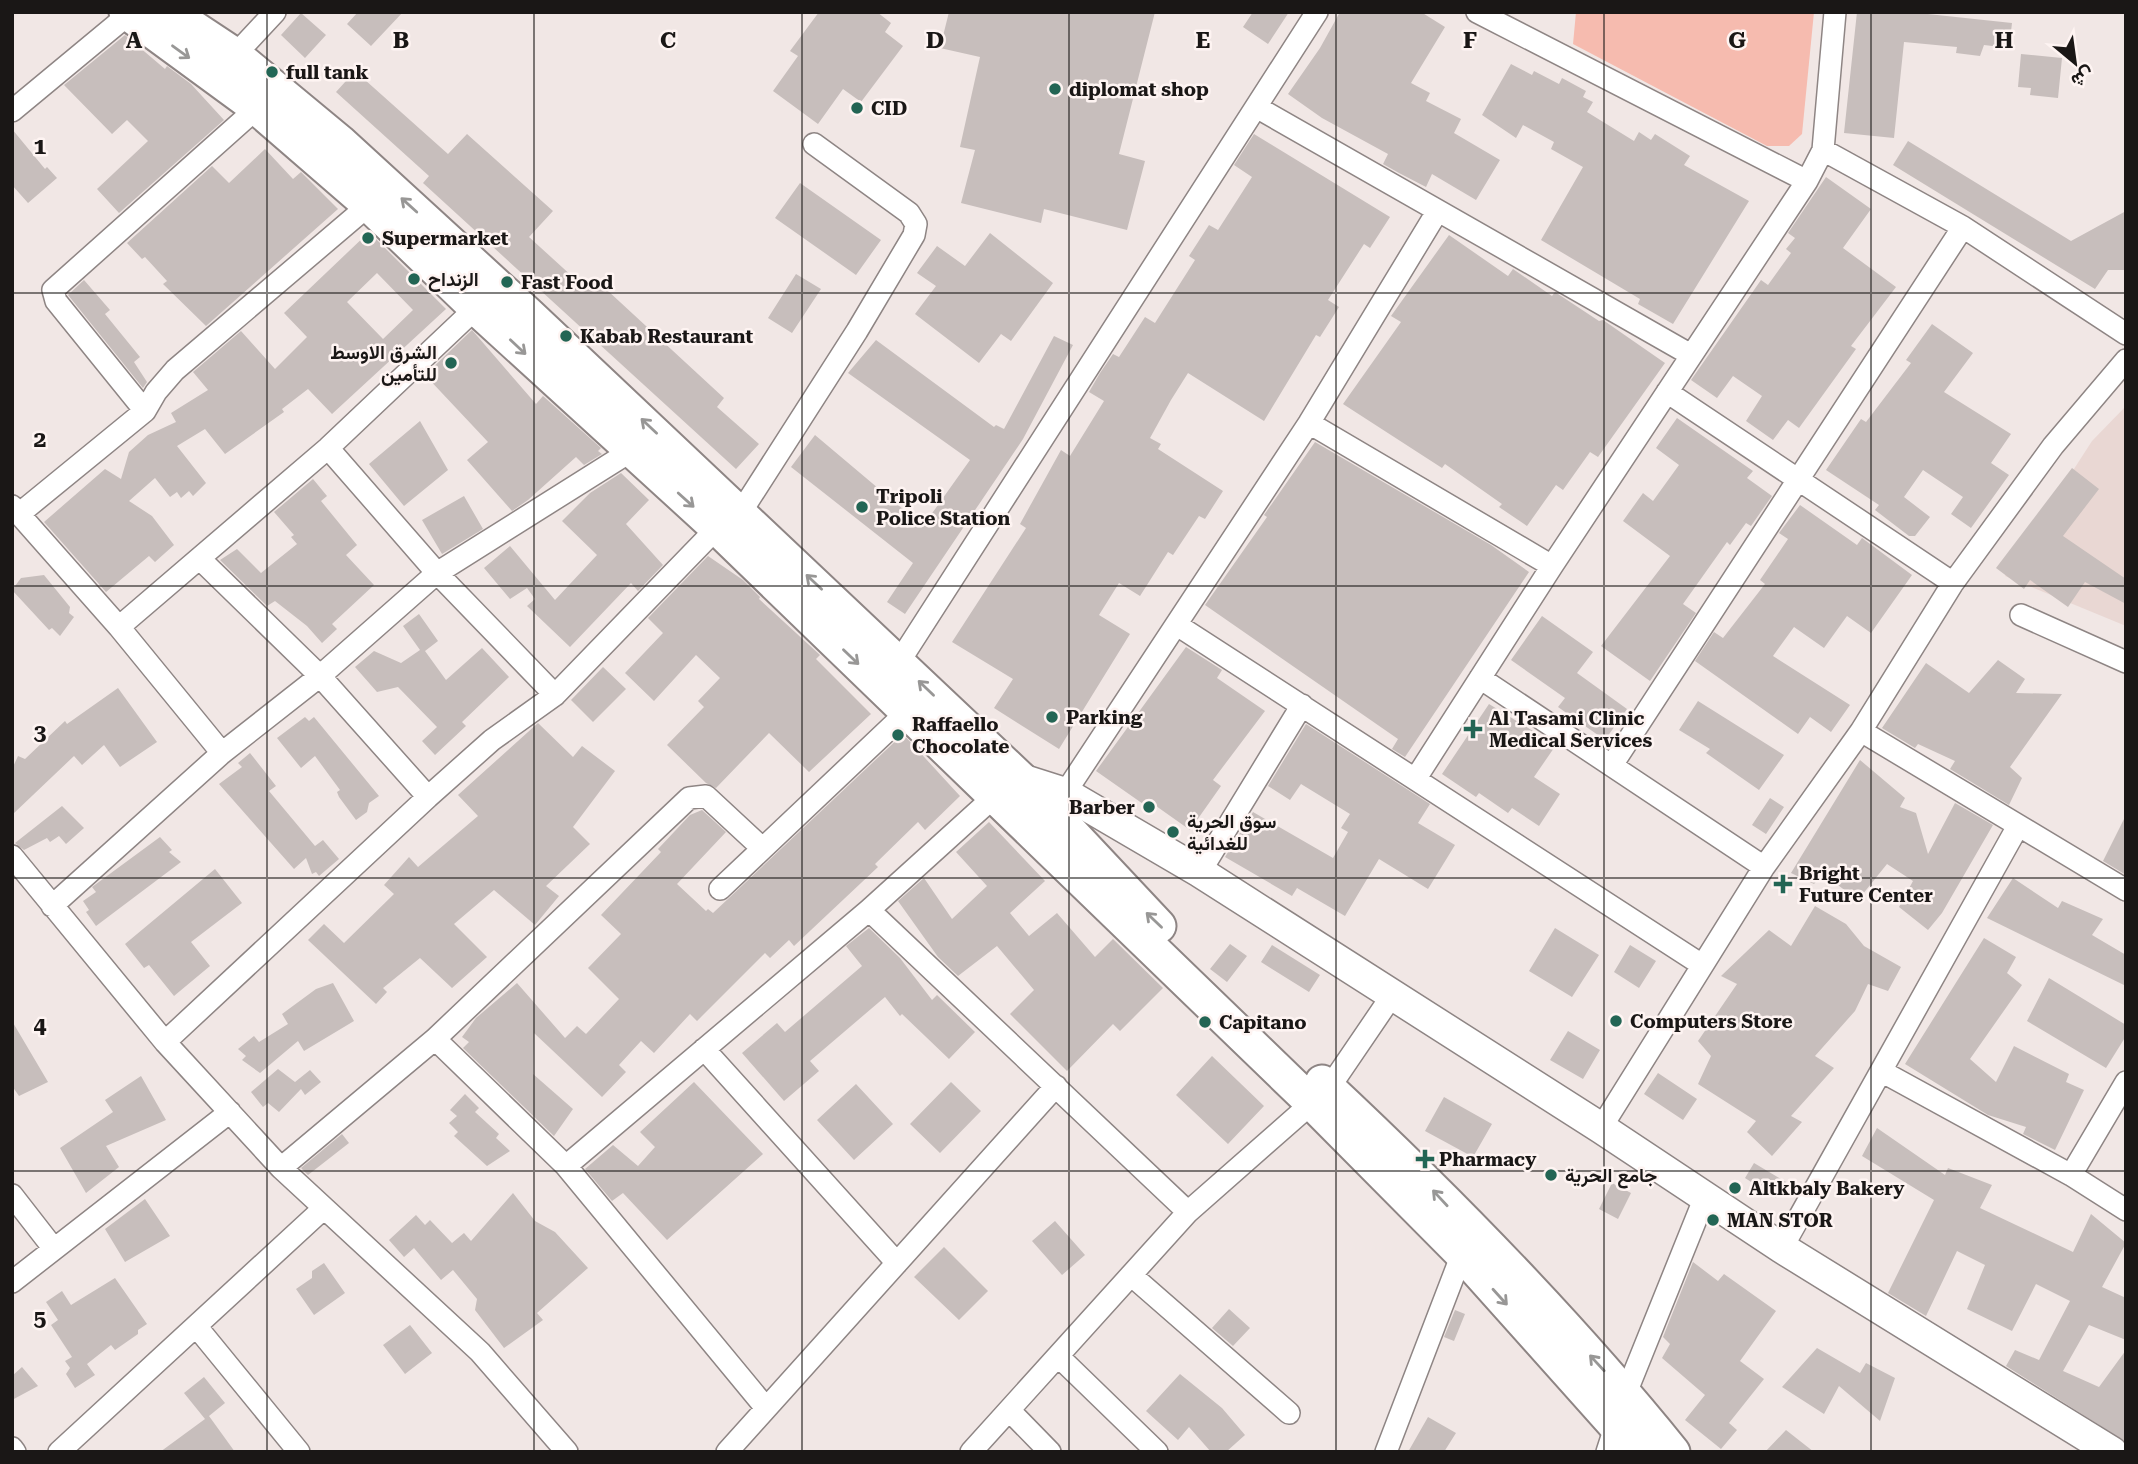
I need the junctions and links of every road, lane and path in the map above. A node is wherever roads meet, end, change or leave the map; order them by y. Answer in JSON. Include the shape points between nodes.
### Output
{"nodes":[{"id":1,"x":170,"y":12,"type":"edge"},
{"id":2,"x":275,"y":12,"type":"edge"},
{"id":3,"x":1317,"y":12,"type":"edge"},
{"id":4,"x":1478,"y":12,"type":"edge"},
{"id":5,"x":1835,"y":12,"type":"edge"},
{"id":6,"x":128,"y":13,"type":"edge"},
{"id":7,"x":235,"y":55,"type":"junction"},
{"id":8,"x":257,"y":108,"type":"junction"},
{"id":9,"x":1258,"y":108,"type":"junction"},
{"id":10,"x":12,"y":111,"type":"edge"},
{"id":11,"x":814,"y":144,"type":"dead end"},
{"id":12,"x":1823,"y":150,"type":"junction"},
{"id":13,"x":1807,"y":181,"type":"junction"},
{"id":14,"x":369,"y":205,"type":"junction"},
{"id":15,"x":1437,"y":212,"type":"junction"},
{"id":16,"x":1963,"y":227,"type":"junction"},
{"id":17,"x":476,"y":308,"type":"junction"},
{"id":18,"x":2126,"y":334,"type":"edge"},
{"id":19,"x":1691,"y":355,"type":"junction"},
{"id":20,"x":2126,"y":360,"type":"edge"},
{"id":21,"x":1667,"y":392,"type":"junction"},
{"id":22,"x":145,"y":411,"type":"junction"},
{"id":23,"x":1310,"y":423,"type":"junction"},
{"id":24,"x":328,"y":448,"type":"junction"},
{"id":25,"x":631,"y":451,"type":"junction"},
{"id":26,"x":1798,"y":480,"type":"junction"},
{"id":27,"x":16,"y":510,"type":"edge"},
{"id":28,"x":729,"y":520,"type":"junction"},
{"id":29,"x":200,"y":559,"type":"junction"},
{"id":30,"x":1552,"y":566,"type":"junction"},
{"id":31,"x":437,"y":573,"type":"junction"},
{"id":32,"x":1953,"y":583,"type":"junction"},
{"id":33,"x":2021,"y":615,"type":"dead end"},
{"id":34,"x":1177,"y":625,"type":"junction"},
{"id":35,"x":119,"y":627,"type":"junction"},
{"id":36,"x":2126,"y":662,"type":"edge"},
{"id":37,"x":900,"y":663,"type":"junction"},
{"id":38,"x":320,"y":676,"type":"junction"},
{"id":39,"x":1479,"y":678,"type":"junction"},
{"id":40,"x":555,"y":695,"type":"junction"},
{"id":41,"x":1302,"y":705,"type":"junction"},
{"id":42,"x":907,"y":712,"type":"junction"},
{"id":43,"x":1861,"y":731,"type":"junction"},
{"id":44,"x":222,"y":753,"type":"junction"},
{"id":45,"x":1612,"y":765,"type":"junction"},
{"id":46,"x":1416,"y":778,"type":"junction"},
{"id":47,"x":1008,"y":787,"type":"junction"},
{"id":48,"x":1065,"y":793,"type":"junction"},
{"id":49,"x":428,"y":797,"type":"junction"},
{"id":50,"x":2018,"y":826,"type":"junction"},
{"id":51,"x":762,"y":848,"type":"junction"},
{"id":52,"x":12,"y":856,"type":"edge"},
{"id":53,"x":1764,"y":867,"type":"junction"},
{"id":54,"x":1200,"y":872,"type":"junction"},
{"id":55,"x":720,"y":889,"type":"dead end"},
{"id":56,"x":2126,"y":890,"type":"edge"},
{"id":57,"x":52,"y":906,"type":"junction"},
{"id":58,"x":869,"y":910,"type":"junction"},
{"id":59,"x":1702,"y":965,"type":"junction"},
{"id":60,"x":1393,"y":994,"type":"junction"},
{"id":61,"x":435,"y":1040,"type":"junction"},
{"id":62,"x":165,"y":1042,"type":"junction"},
{"id":63,"x":704,"y":1049,"type":"junction"},
{"id":64,"x":1881,"y":1071,"type":"junction"},
{"id":65,"x":2126,"y":1082,"type":"edge"},
{"id":66,"x":1056,"y":1086,"type":"junction"},
{"id":67,"x":1321,"y":1096,"type":"junction"},
{"id":68,"x":230,"y":1112,"type":"junction"},
{"id":69,"x":1353,"y":1128,"type":"junction"},
{"id":70,"x":1601,"y":1128,"type":"junction"},
{"id":71,"x":566,"y":1166,"type":"junction"},
{"id":72,"x":281,"y":1168,"type":"junction"},
{"id":73,"x":2071,"y":1175,"type":"junction"},
{"id":74,"x":12,"y":1195,"type":"edge"},
{"id":75,"x":1705,"y":1196,"type":"junction"},
{"id":76,"x":324,"y":1208,"type":"junction"},
{"id":77,"x":2126,"y":1210,"type":"edge"},
{"id":78,"x":1188,"y":1212,"type":"junction"},
{"id":79,"x":1782,"y":1248,"type":"junction"},
{"id":80,"x":54,"y":1249,"type":"junction"},
{"id":81,"x":1462,"y":1254,"type":"junction"},
{"id":82,"x":897,"y":1263,"type":"junction"},
{"id":83,"x":1131,"y":1275,"type":"junction"},
{"id":84,"x":12,"y":1282,"type":"edge"},
{"id":85,"x":196,"y":1326,"type":"junction"},
{"id":86,"x":1058,"y":1356,"type":"junction"},
{"id":87,"x":1626,"y":1393,"type":"junction"},
{"id":88,"x":766,"y":1408,"type":"junction"},
{"id":89,"x":1009,"y":1410,"type":"junction"},
{"id":90,"x":1289,"y":1413,"type":"dead end"},
{"id":91,"x":1611,"y":1439,"type":"edge"},
{"id":92,"x":59,"y":1452,"type":"edge"},
{"id":93,"x":299,"y":1452,"type":"edge"},
{"id":94,"x":567,"y":1452,"type":"edge"},
{"id":95,"x":727,"y":1452,"type":"edge"},
{"id":96,"x":971,"y":1452,"type":"edge"},
{"id":97,"x":1050,"y":1452,"type":"edge"},
{"id":98,"x":1157,"y":1452,"type":"edge"},
{"id":99,"x":1387,"y":1452,"type":"edge"},
{"id":100,"x":1639,"y":1452,"type":"edge"},
{"id":101,"x":1673,"y":1452,"type":"edge"},
{"id":102,"x":2112,"y":1452,"type":"edge"}],
"edges":[{"from":1,"to":7,"type":"main road"},
{"from":2,"to":7,"type":"street"},
{"from":3,"to":9,"type":"street"},
{"from":4,"to":13,"type":"street"},
{"from":5,"to":12,"type":"street"},
{"from":6,"to":8,"type":"main road","one_way":true},
{"from":6,"to":10,"type":"street"},
{"from":28,"to":7,"type":"main road","one_way":true,"via":[[340,142]]},
{"from":8,"to":14,"type":"main road"},
{"from":8,"to":22,"type":"street","via":[[54,290],[56,301]]},
{"from":9,"to":15,"type":"street"},
{"from":9,"to":37,"type":"street"},
{"from":11,"to":28,"type":"street","via":[[909,213],[916,225],[914,235],[857,331]]},
{"from":12,"to":13,"type":"street"},
{"from":12,"to":16,"type":"street"},
{"from":13,"to":19,"type":"street"},
{"from":14,"to":17,"type":"main road"},
{"from":14,"to":22,"type":"street","via":[[175,370]]},
{"from":15,"to":19,"type":"street"},
{"from":15,"to":23,"type":"street"},
{"from":16,"to":18,"type":"street"},
{"from":16,"to":26,"type":"street"},
{"from":17,"to":24,"type":"street"},
{"from":17,"to":25,"type":"main road","one_way":true},
{"from":19,"to":21,"type":"street"},
{"from":20,"to":32,"type":"street","via":[[2053,446]]},
{"from":21,"to":26,"type":"street"},
{"from":21,"to":30,"type":"street"},
{"from":22,"to":27,"type":"street"},
{"from":23,"to":30,"type":"street"},
{"from":23,"to":34,"type":"street"},
{"from":24,"to":29,"type":"street"},
{"from":24,"to":31,"type":"street"},
{"from":25,"to":28,"type":"main road","one_way":true},
{"from":25,"to":31,"type":"street"},
{"from":26,"to":32,"type":"street"},
{"from":26,"to":45,"type":"street"},
{"from":27,"to":35,"type":"street"},
{"from":37,"to":28,"type":"main road","one_way":true},
{"from":28,"to":40,"type":"street"},
{"from":28,"to":42,"type":"main road","one_way":true},
{"from":29,"to":35,"type":"street"},
{"from":29,"to":38,"type":"street"},
{"from":30,"to":39,"type":"street"},
{"from":31,"to":38,"type":"street"},
{"from":31,"to":40,"type":"street"},
{"from":32,"to":43,"type":"street"},
{"from":33,"to":36,"type":"street"},
{"from":34,"to":41,"type":"street"},
{"from":34,"to":48,"type":"street"},
{"from":35,"to":44,"type":"street"},
{"from":47,"to":37,"type":"main road","one_way":true},
{"from":38,"to":44,"type":"street"},
{"from":38,"to":49,"type":"street"},
{"from":39,"to":45,"type":"street"},
{"from":39,"to":46,"type":"street"},
{"from":40,"to":49,"type":"street","via":[[492,740]]},
{"from":41,"to":46,"type":"street"},
{"from":41,"to":54,"type":"street"},
{"from":42,"to":47,"type":"main road"},
{"from":42,"to":51,"type":"street"},
{"from":43,"to":50,"type":"street"},
{"from":43,"to":53,"type":"street"},
{"from":44,"to":57,"type":"street"},
{"from":45,"to":53,"type":"street"},
{"from":46,"to":59,"type":"street"},
{"from":47,"to":48,"type":"street"},
{"from":47,"to":58,"type":"street"},
{"from":47,"to":67,"type":"main road"},
{"from":48,"to":54,"type":"street"},
{"from":49,"to":62,"type":"street"},
{"from":50,"to":56,"type":"street"},
{"from":50,"to":64,"type":"street"},
{"from":51,"to":55,"type":"street"},
{"from":51,"to":61,"type":"street","via":[[706,796],[689,798]]},
{"from":52,"to":57,"type":"street"},
{"from":53,"to":59,"type":"street"},
{"from":54,"to":60,"type":"street"},
{"from":57,"to":62,"type":"street"},
{"from":58,"to":63,"type":"street"},
{"from":58,"to":66,"type":"street"},
{"from":59,"to":70,"type":"street"},
{"from":60,"to":67,"type":"street"},
{"from":60,"to":70,"type":"street"},
{"from":61,"to":71,"type":"street"},
{"from":61,"to":72,"type":"street"},
{"from":62,"to":68,"type":"street"},
{"from":63,"to":71,"type":"street"},
{"from":63,"to":82,"type":"street"},
{"from":64,"to":73,"type":"street"},
{"from":64,"to":79,"type":"street"},
{"from":65,"to":73,"type":"street"},
{"from":66,"to":78,"type":"street"},
{"from":66,"to":82,"type":"street"},
{"from":67,"to":69,"type":"main road"},
{"from":67,"to":78,"type":"street"},
{"from":68,"to":72,"type":"street"},
{"from":68,"to":80,"type":"street"},
{"from":69,"to":81,"type":"main road"},
{"from":87,"to":69,"type":"main road","one_way":true,"via":[[1423,1180]]},
{"from":70,"to":75,"type":"street"},
{"from":71,"to":88,"type":"street"},
{"from":72,"to":76,"type":"street"},
{"from":73,"to":77,"type":"street"},
{"from":74,"to":80,"type":"street"},
{"from":75,"to":79,"type":"street"},
{"from":75,"to":87,"type":"street"},
{"from":76,"to":85,"type":"street"},
{"from":76,"to":94,"type":"street","via":[[480,1352]]},
{"from":78,"to":83,"type":"street"},
{"from":79,"to":102,"type":"street"},
{"from":80,"to":84,"type":"street"},
{"from":81,"to":91,"type":"main road","one_way":true},
{"from":81,"to":99,"type":"street"},
{"from":82,"to":88,"type":"street"},
{"from":83,"to":86,"type":"street"},
{"from":83,"to":90,"type":"street"},
{"from":85,"to":92,"type":"street"},
{"from":85,"to":93,"type":"street"},
{"from":86,"to":89,"type":"street"},
{"from":86,"to":98,"type":"street"},
{"from":87,"to":91,"type":"street"},
{"from":87,"to":101,"type":"main road"},
{"from":88,"to":95,"type":"street"},
{"from":89,"to":96,"type":"street"},
{"from":89,"to":97,"type":"street"},
{"from":91,"to":100,"type":"main road"}]}
